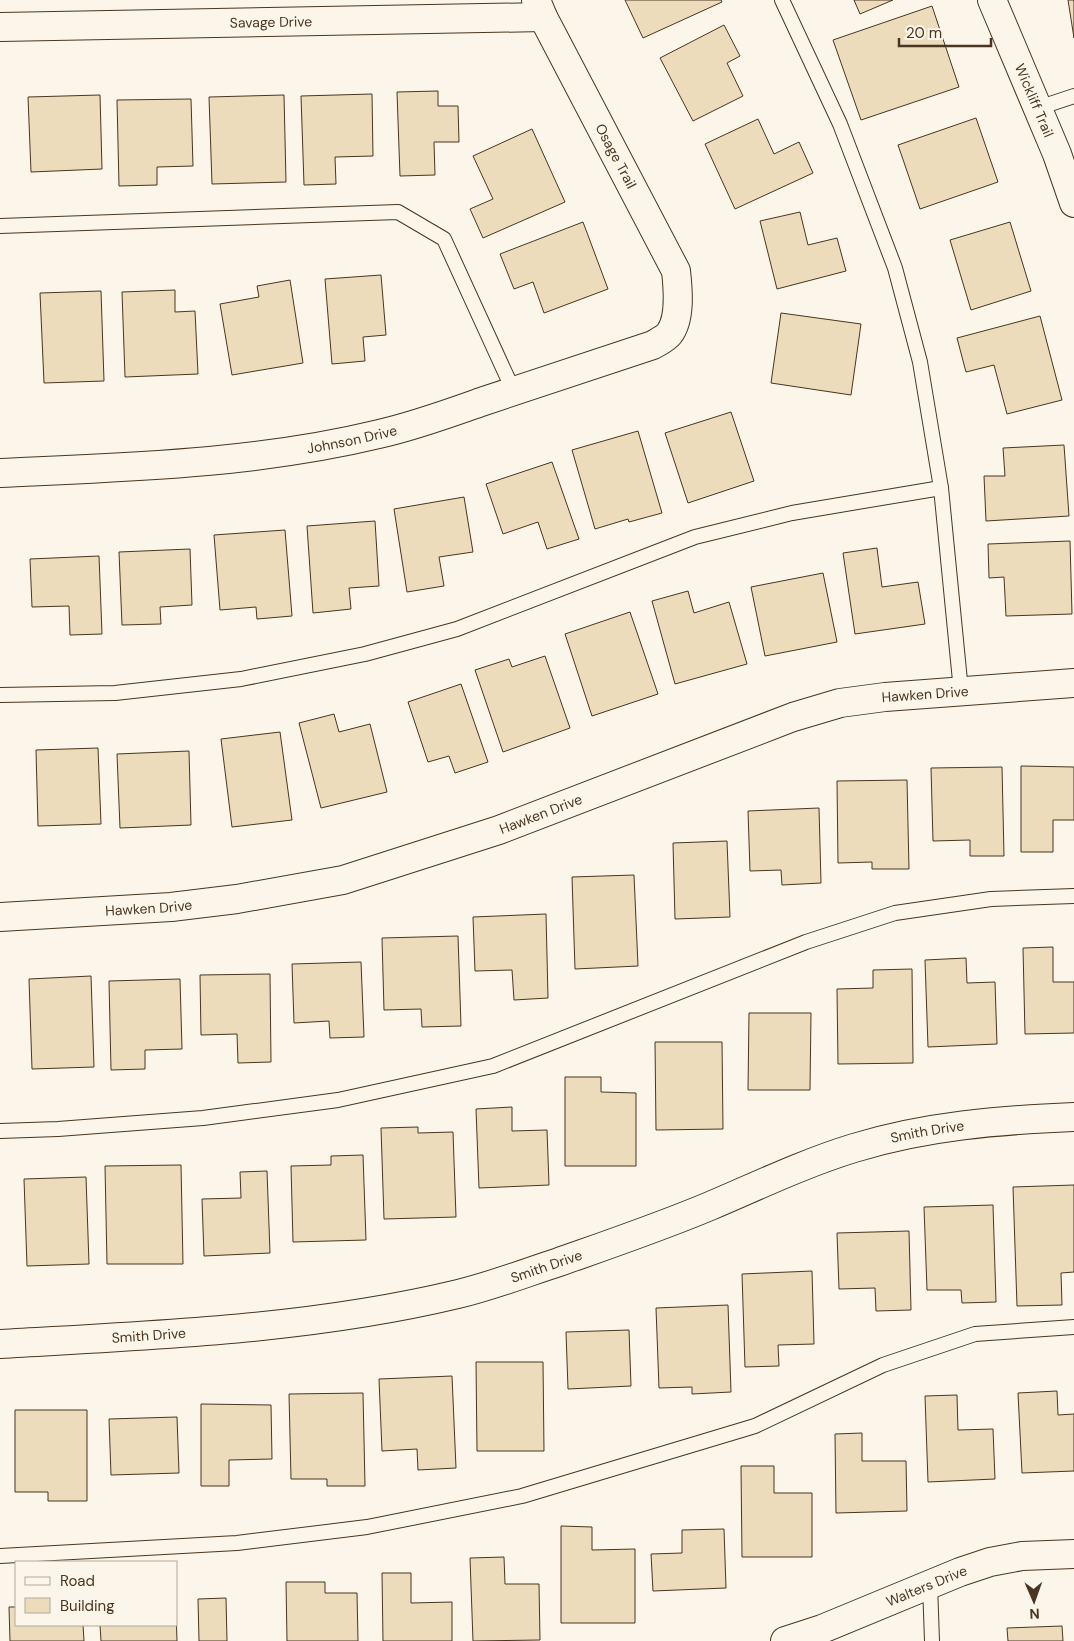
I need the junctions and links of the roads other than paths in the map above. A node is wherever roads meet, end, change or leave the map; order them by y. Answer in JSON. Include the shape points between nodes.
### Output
{"nodes":[{"id":1,"x":782,"y":0,"type":"edge"},
{"id":2,"x":992,"y":0,"type":"edge"},
{"id":3,"x":540,"y":8,"type":"edge"},
{"id":4,"x":0,"y":27,"type":"edge"},
{"id":5,"x":1074,"y":96,"type":"edge"},
{"id":6,"x":1038,"y":108,"type":"junction"},
{"id":7,"x":1074,"y":202,"type":"edge"},
{"id":8,"x":0,"y":226,"type":"edge"},
{"id":9,"x":676,"y":317,"type":"joint"},
{"id":10,"x":514,"y":392,"type":"junction"},
{"id":11,"x":0,"y":473,"type":"edge"},
{"id":12,"x":941,"y":488,"type":"junction"},
{"id":13,"x":1074,"y":683,"type":"edge"},
{"id":14,"x":961,"y":692,"type":"junction"},
{"id":15,"x":0,"y":695,"type":"edge"},
{"id":16,"x":1074,"y":896,"type":"edge"},
{"id":17,"x":0,"y":917,"type":"edge"},
{"id":18,"x":1074,"y":1117,"type":"edge"},
{"id":19,"x":0,"y":1131,"type":"edge"},
{"id":20,"x":1074,"y":1327,"type":"edge"},
{"id":21,"x":0,"y":1344,"type":"edge"},
{"id":22,"x":1074,"y":1554,"type":"edge"},
{"id":23,"x":0,"y":1556,"type":"edge"},
{"id":24,"x":930,"y":1584,"type":"junction"},
{"id":25,"x":785,"y":1641,"type":"edge"},
{"id":26,"x":932,"y":1641,"type":"edge"}],
"edges":[{"from":1,"to":12,"type":"lane","via":[[840,124],[895,268],[920,362]]},
{"from":2,"to":6,"type":"street","name":"Wickliff Trail"},
{"from":3,"to":4,"type":"street","name":"Savage Drive"},
{"from":3,"to":9,"type":"street","name":"Osage Trail","via":[[676,271]]},
{"from":5,"to":6,"type":"lane"},
{"from":6,"to":7,"type":"street","name":"Wickliff Trail"},
{"from":8,"to":10,"type":"lane","via":[[398,212],[444,238]]},
{"from":9,"to":10,"type":"street","name":"Johnson Drive","via":[[669,334],[653,345]]},
{"from":10,"to":11,"type":"street","name":"Johnson Drive","via":[[381,434],[261,456]]},
{"from":12,"to":14,"type":"lane"},
{"from":12,"to":15,"type":"lane","via":[[792,513],[695,537],[457,628],[364,654],[241,679],[115,693]]},
{"from":13,"to":14,"type":"street","name":"Hawken Drive"},
{"from":14,"to":17,"type":"street","name":"Hawken Drive","via":[[840,703],[794,717],[498,830],[343,880],[171,907]]},
{"from":16,"to":19,"type":"lane","via":[[991,899],[895,913],[806,942],[492,1066],[338,1100],[212,1117]]},
{"from":18,"to":21,"type":"street","name":"Smith Drive","via":[[955,1126],[896,1136],[853,1148],[658,1228],[459,1294],[340,1318],[215,1331]]},
{"from":20,"to":23,"type":"lane","via":[[975,1334],[883,1365],[755,1426],[522,1496],[367,1527],[238,1543]]},
{"from":22,"to":24,"type":"street","name":"Walters Drive","via":[[1022,1556],[990,1562]]},
{"from":24,"to":25,"type":"street","name":"Walters Drive"},
{"from":24,"to":26,"type":"lane"}]}
